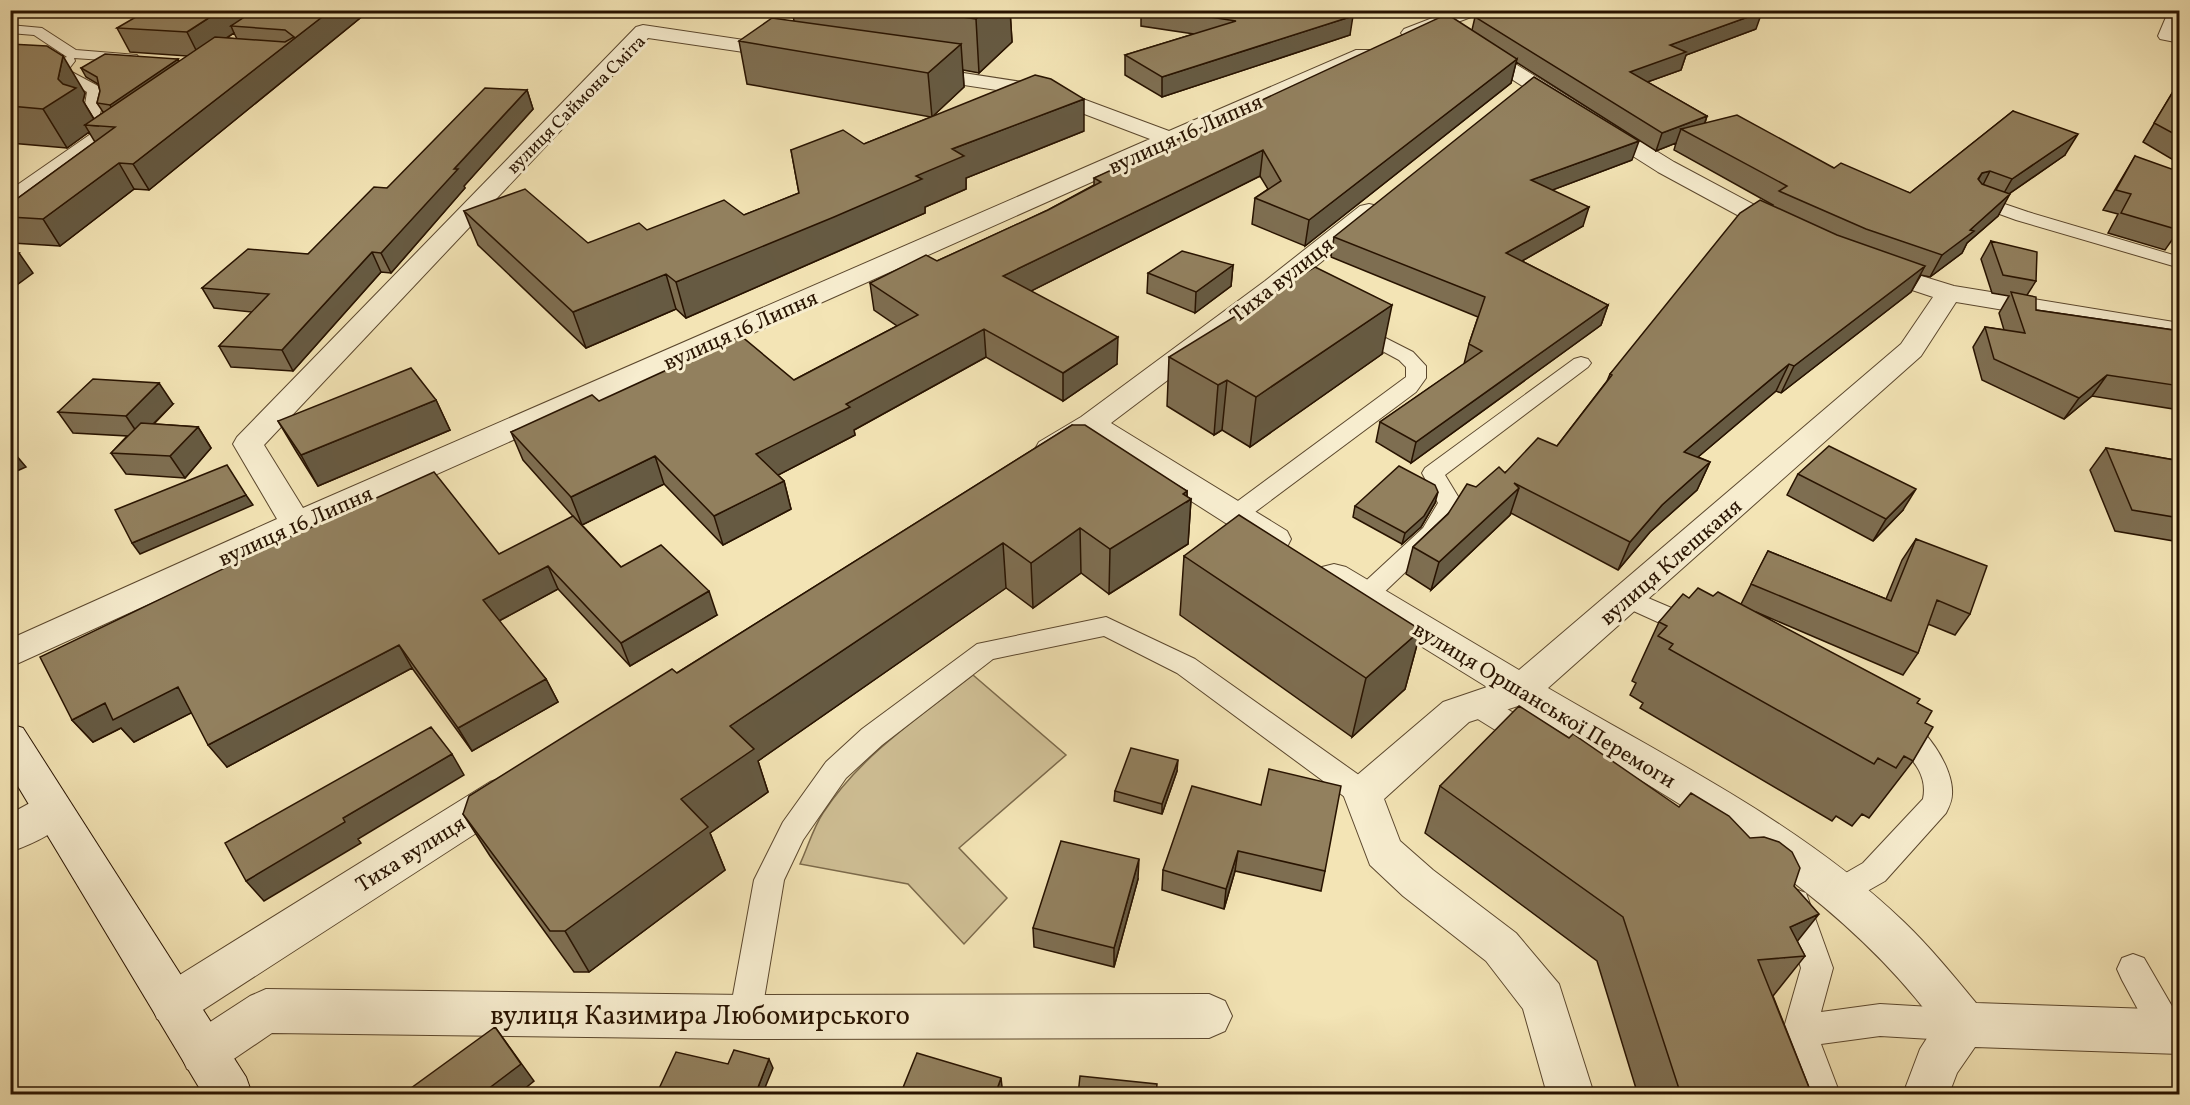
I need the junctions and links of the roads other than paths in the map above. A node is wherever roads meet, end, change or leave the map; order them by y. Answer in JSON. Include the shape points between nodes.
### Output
{"nodes":[{"id":1,"x":1472,"y":10,"type":"edge"},
{"id":2,"x":2176,"y":10,"type":"edge"},
{"id":3,"x":1427,"y":17,"type":"edge"},
{"id":4,"x":10,"y":29,"type":"edge"},
{"id":5,"x":2180,"y":39,"type":"edge"},
{"id":6,"x":73,"y":54,"type":"junction"},
{"id":7,"x":807,"y":55,"type":"edge"},
{"id":8,"x":151,"y":60,"type":"edge"},
{"id":9,"x":900,"y":69,"type":"edge"},
{"id":10,"x":1529,"y":82,"type":"junction"},
{"id":11,"x":1502,"y":104,"type":"edge"},
{"id":12,"x":142,"y":109,"type":"edge"},
{"id":13,"x":124,"y":122,"type":"junction"},
{"id":14,"x":1170,"y":139,"type":"junction"},
{"id":15,"x":1392,"y":192,"type":"edge"},
{"id":16,"x":1978,"y":200,"type":"edge"},
{"id":17,"x":10,"y":201,"type":"edge"},
{"id":18,"x":1807,"y":241,"type":"edge"},
{"id":19,"x":1851,"y":260,"type":"edge"},
{"id":20,"x":2180,"y":263,"type":"edge"},
{"id":21,"x":1949,"y":293,"type":"junction"},
{"id":22,"x":1338,"y":319,"type":"edge"},
{"id":23,"x":2180,"y":331,"type":"edge"},
{"id":24,"x":1581,"y":363,"type":"dead end"},
{"id":25,"x":1091,"y":424,"type":"junction"},
{"id":26,"x":1020,"y":468,"type":"edge"},
{"id":27,"x":1235,"y":515,"type":"junction"},
{"id":28,"x":296,"y":524,"type":"junction"},
{"id":29,"x":1366,"y":595,"type":"junction"},
{"id":30,"x":1627,"y":598,"type":"junction"},
{"id":31,"x":1714,"y":638,"type":"edge"},
{"id":32,"x":10,"y":654,"type":"edge"},
{"id":33,"x":1521,"y":690,"type":"junction"},
{"id":34,"x":1478,"y":705,"type":"junction"},
{"id":35,"x":1876,"y":712,"type":"edge"},
{"id":36,"x":10,"y":739,"type":"edge"},
{"id":37,"x":1556,"y":754,"type":"edge"},
{"id":38,"x":524,"y":781,"type":"edge"},
{"id":39,"x":1363,"y":794,"type":"junction"},
{"id":40,"x":53,"y":810,"type":"junction"},
{"id":41,"x":10,"y":834,"type":"edge"},
{"id":42,"x":1841,"y":892,"type":"junction"},
{"id":43,"x":1796,"y":903,"type":"edge"},
{"id":44,"x":2133,"y":969,"type":"dead end"},
{"id":45,"x":173,"y":1004,"type":"junction"},
{"id":46,"x":1209,"y":1016,"type":"dead end"},
{"id":47,"x":745,"y":1017,"type":"junction"},
{"id":48,"x":1965,"y":1025,"type":"junction"},
{"id":49,"x":1800,"y":1031,"type":"junction"},
{"id":50,"x":2174,"y":1032,"type":"edge"},
{"id":51,"x":203,"y":1053,"type":"junction"},
{"id":52,"x":229,"y":1095,"type":"edge"},
{"id":53,"x":1570,"y":1095,"type":"edge"},
{"id":54,"x":1823,"y":1095,"type":"edge"},
{"id":55,"x":1926,"y":1095,"type":"edge"}],
"edges":[{"from":1,"to":3,"type":"street","name":"вулиця 16 Липня"},
{"from":2,"to":5,"type":"lane","via":[[2165,36]]},
{"from":3,"to":10,"type":"street"},
{"from":3,"to":14,"type":"street","name":"вулиця 16 Липня"},
{"from":4,"to":6,"type":"lane","via":[[37,31]]},
{"from":6,"to":8,"type":"lane"},
{"from":6,"to":13,"type":"lane","via":[[59,71],[95,90],[91,117]]},
{"from":7,"to":28,"type":"street","name":"вулиця Саймона Сміта","via":[[643,31],[248,444]]},
{"from":9,"to":14,"type":"street","via":[[1041,90]]},
{"from":10,"to":11,"type":"street"},
{"from":10,"to":18,"type":"street","via":[[1669,170]]},
{"from":12,"to":13,"type":"street"},
{"from":13,"to":17,"type":"street"},
{"from":14,"to":28,"type":"street","name":"вулиця 16 Липня"},
{"from":15,"to":25,"type":"street","name":"Тиха вулиця","via":[[1284,292]]},
{"from":16,"to":20,"type":"lane"},
{"from":19,"to":21,"type":"street"},
{"from":21,"to":23,"type":"street"},
{"from":21,"to":30,"type":"street","name":"вулиця Клешканя","via":[[1911,350]]},
{"from":22,"to":27,"type":"lane","via":[[1406,356],[1416,366],[1416,378]]},
{"from":24,"to":29,"type":"lane","via":[[1433,473],[1450,503],[1431,534]]},
{"from":25,"to":26,"type":"street","name":"Тиха вулиця"},
{"from":25,"to":27,"type":"street","name":"вулиця Оршанської Перемоги"},
{"from":27,"to":29,"type":"street","name":"вулиця Оршанської Перемоги"},
{"from":28,"to":32,"type":"street","name":"вулиця 16 Липня"},
{"from":29,"to":33,"type":"street","name":"вулиця Оршанської Перемоги"},
{"from":30,"to":31,"type":"lane"},
{"from":30,"to":33,"type":"street","name":"вулиця Клешканя"},
{"from":33,"to":34,"type":"street","name":"вулиця Клешканя"},
{"from":33,"to":42,"type":"street","name":"вулиця Оршанської Перемоги","via":[[1678,783]]},
{"from":34,"to":37,"type":"lane"},
{"from":34,"to":39,"type":"street","name":"вулиця Клешканя","via":[[1456,712]]},
{"from":35,"to":42,"type":"lane","via":[[1911,735],[1939,784],[1939,796],[1874,872]]},
{"from":36,"to":40,"type":"street"},
{"from":38,"to":45,"type":"street","name":"Тиха вулиця"},
{"from":39,"to":47,"type":"lane","via":[[1186,666],[1106,626],[986,651],[872,737],[836,770],[793,831],[769,880]]},
{"from":39,"to":53,"type":"street","via":[[1384,852],[1502,947],[1543,999]]},
{"from":40,"to":41,"type":"street"},
{"from":40,"to":45,"type":"street"},
{"from":42,"to":48,"type":"street","name":"вулиця Оршанської Перемоги","via":[[1942,990]]},
{"from":43,"to":49,"type":"lane","via":[[1817,968]]},
{"from":44,"to":50,"type":"lane"},
{"from":45,"to":51,"type":"street"},
{"from":46,"to":47,"type":"street","name":"вулиця Казимира Любомирського"},
{"from":47,"to":51,"type":"street","name":"вулиця Казимира Любомирського","via":[[266,1011]]},
{"from":48,"to":49,"type":"lane","via":[[1880,1020]]},
{"from":48,"to":50,"type":"street"},
{"from":48,"to":55,"type":"street","via":[[1949,1042],[1934,1068]]},
{"from":49,"to":54,"type":"lane"},
{"from":51,"to":52,"type":"street"}]}
